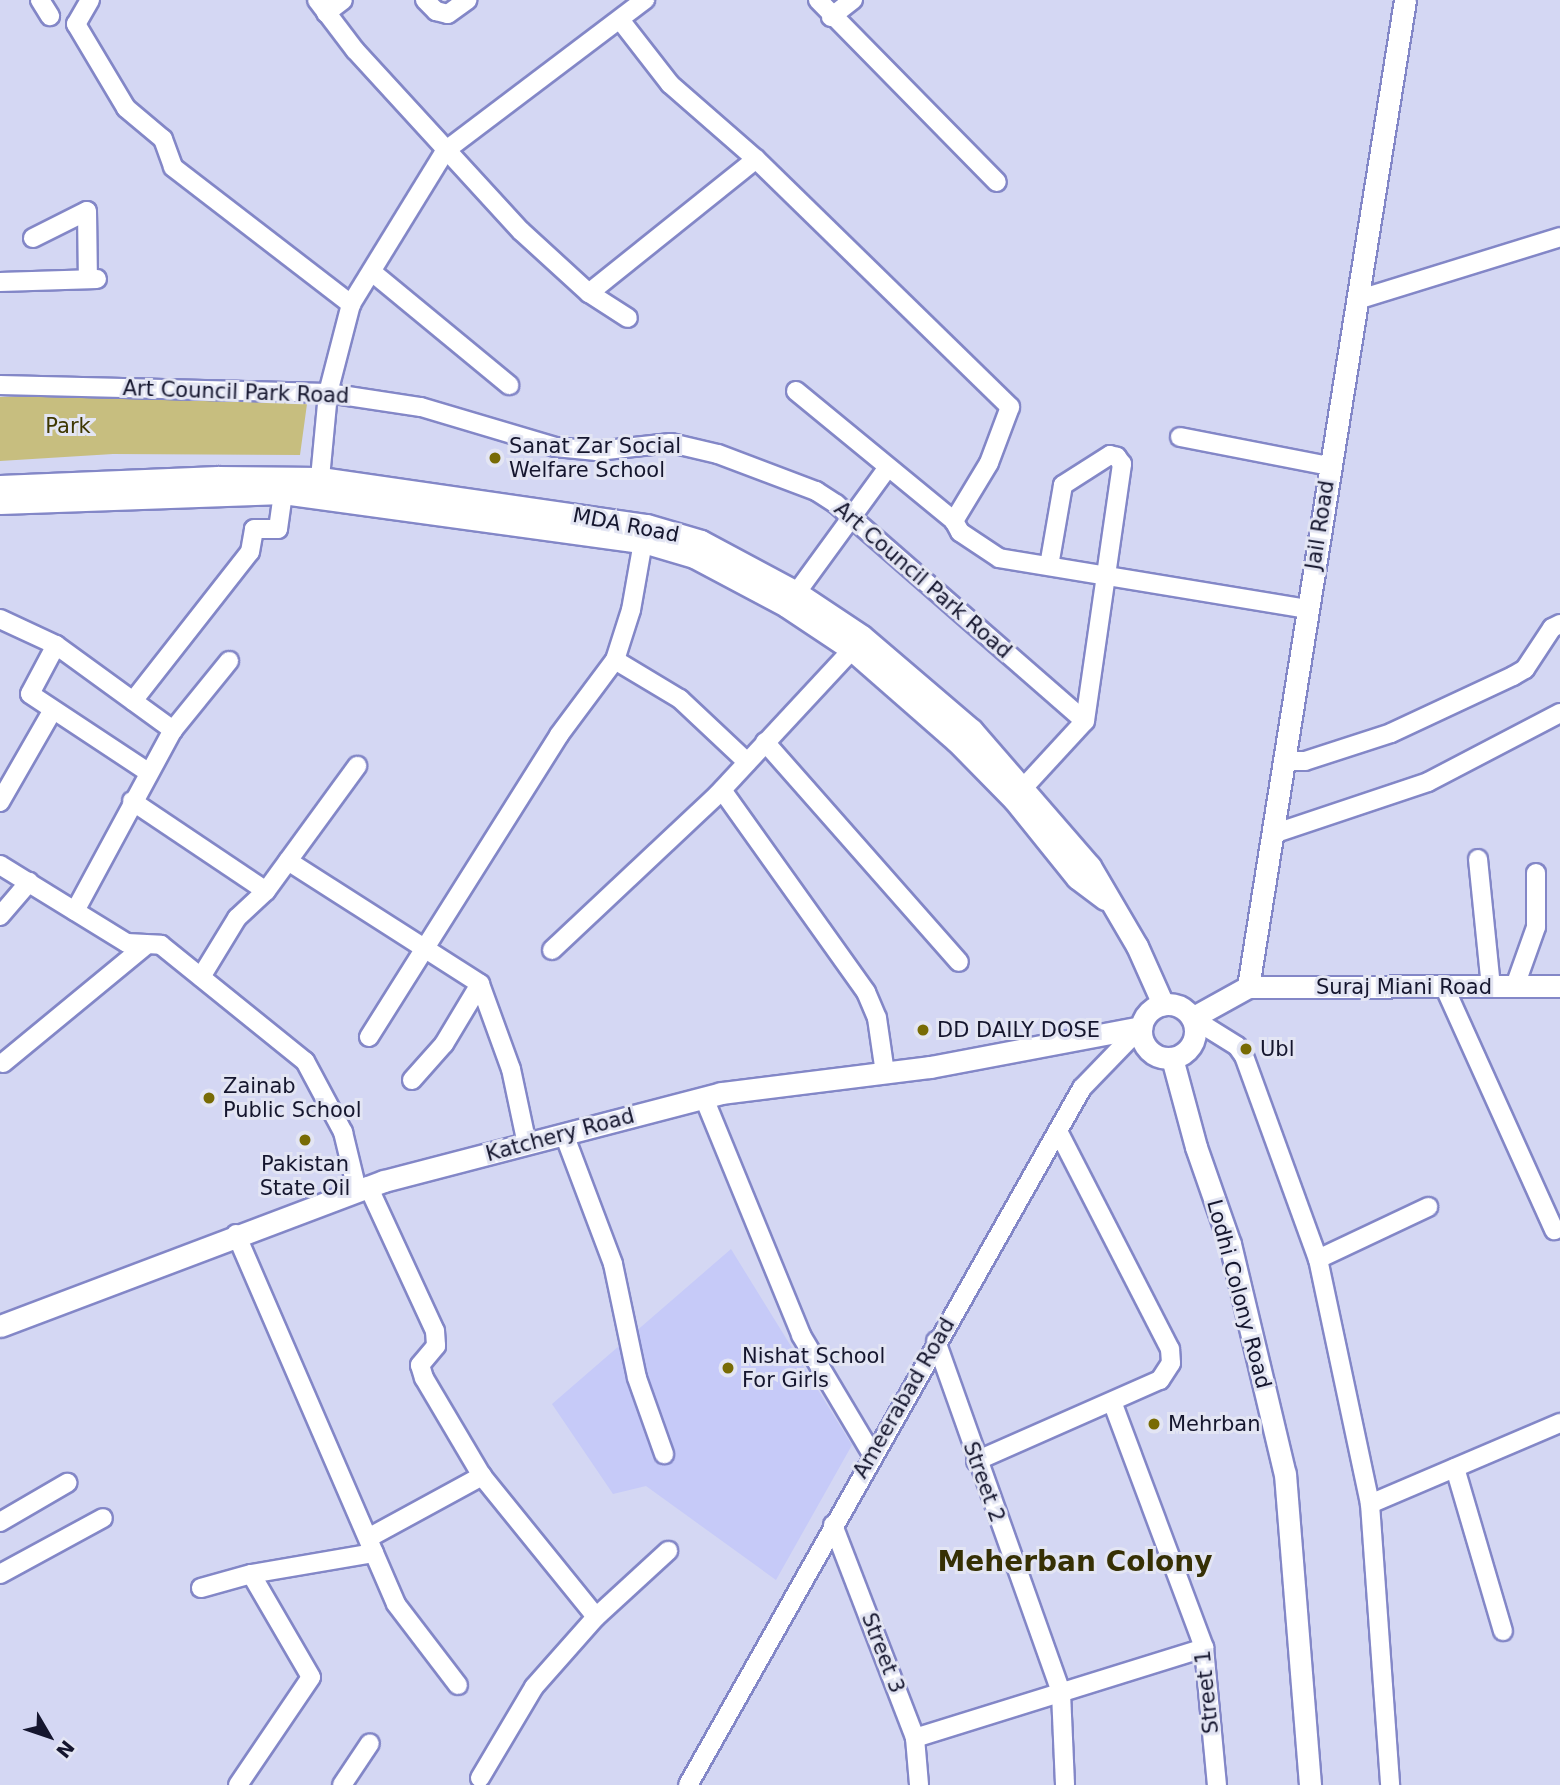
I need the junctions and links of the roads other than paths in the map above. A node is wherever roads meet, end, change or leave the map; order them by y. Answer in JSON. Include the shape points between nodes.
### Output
{"nodes":[{"id":1,"x":40,"y":0,"type":"edge"},
{"id":2,"x":90,"y":0,"type":"edge"},
{"id":3,"x":343,"y":0,"type":"edge"},
{"id":4,"x":425,"y":0,"type":"edge"},
{"id":5,"x":467,"y":0,"type":"edge"},
{"id":6,"x":645,"y":0,"type":"edge"},
{"id":7,"x":818,"y":0,"type":"edge"},
{"id":8,"x":853,"y":0,"type":"edge"},
{"id":9,"x":1405,"y":0,"type":"edge"},
{"id":10,"x":321,"y":7,"type":"edge"},
{"id":11,"x":50,"y":16,"type":"dead end"},
{"id":12,"x":831,"y":17,"type":"junction"},
{"id":13,"x":621,"y":21,"type":"junction"},
{"id":14,"x":445,"y":151,"type":"junction"},
{"id":15,"x":756,"y":159,"type":"junction"},
{"id":16,"x":997,"y":182,"type":"dead end"},
{"id":17,"x":1560,"y":237,"type":"edge"},
{"id":18,"x":33,"y":238,"type":"dead end"},
{"id":19,"x":372,"y":272,"type":"junction"},
{"id":20,"x":0,"y":282,"type":"edge"},
{"id":21,"x":589,"y":293,"type":"junction"},
{"id":22,"x":1357,"y":300,"type":"junction"},
{"id":23,"x":351,"y":304,"type":"junction"},
{"id":24,"x":628,"y":318,"type":"dead end"},
{"id":25,"x":0,"y":385,"type":"edge"},
{"id":26,"x":509,"y":385,"type":"dead end"},
{"id":27,"x":796,"y":391,"type":"dead end"},
{"id":28,"x":328,"y":393,"type":"junction"},
{"id":29,"x":1180,"y":437,"type":"dead end"},
{"id":30,"x":1329,"y":466,"type":"junction"},
{"id":31,"x":888,"y":467,"type":"junction"},
{"id":32,"x":320,"y":478,"type":"junction"},
{"id":33,"x":0,"y":486,"type":"edge"},
{"id":34,"x":218,"y":486,"type":"junction"},
{"id":35,"x":283,"y":493,"type":"junction"},
{"id":36,"x":0,"y":503,"type":"edge"},
{"id":37,"x":443,"y":503,"type":"junction"},
{"id":38,"x":849,"y":516,"type":"junction"},
{"id":39,"x":954,"y":521,"type":"junction"},
{"id":40,"x":643,"y":542,"type":"junction"},
{"id":41,"x":1049,"y":566,"type":"junction"},
{"id":42,"x":1105,"y":575,"type":"junction"},
{"id":43,"x":791,"y":599,"type":"junction"},
{"id":44,"x":1307,"y":609,"type":"junction"},
{"id":45,"x":0,"y":619,"type":"edge"},
{"id":46,"x":1560,"y":624,"type":"edge"},
{"id":47,"x":56,"y":645,"type":"junction"},
{"id":48,"x":852,"y":650,"type":"junction"},
{"id":49,"x":615,"y":660,"type":"junction"},
{"id":50,"x":229,"y":661,"type":"dead end"},
{"id":51,"x":133,"y":701,"type":"junction"},
{"id":52,"x":54,"y":710,"type":"junction"},
{"id":53,"x":1560,"y":713,"type":"edge"},
{"id":54,"x":1085,"y":721,"type":"junction"},
{"id":55,"x":173,"y":730,"type":"junction"},
{"id":56,"x":765,"y":742,"type":"junction"},
{"id":57,"x":1283,"y":761,"type":"junction"},
{"id":58,"x":747,"y":762,"type":"junction"},
{"id":59,"x":357,"y":766,"type":"dead end"},
{"id":60,"x":148,"y":772,"type":"junction"},
{"id":61,"x":1024,"y":786,"type":"junction"},
{"id":62,"x":722,"y":790,"type":"junction"},
{"id":63,"x":132,"y":801,"type":"junction"},
{"id":64,"x":0,"y":802,"type":"edge"},
{"id":65,"x":1273,"y":834,"type":"junction"},
{"id":66,"x":1478,"y":859,"type":"dead end"},
{"id":67,"x":288,"y":861,"type":"junction"},
{"id":68,"x":0,"y":865,"type":"edge"},
{"id":69,"x":1536,"y":873,"type":"dead end"},
{"id":70,"x":29,"y":882,"type":"junction"},
{"id":71,"x":266,"y":891,"type":"junction"},
{"id":72,"x":1109,"y":902,"type":"junction"},
{"id":73,"x":75,"y":911,"type":"junction"},
{"id":74,"x":0,"y":916,"type":"edge"},
{"id":75,"x":145,"y":947,"type":"junction"},
{"id":76,"x":425,"y":947,"type":"junction"},
{"id":77,"x":552,"y":950,"type":"dead end"},
{"id":78,"x":959,"y":962,"type":"dead end"},
{"id":79,"x":201,"y":977,"type":"junction"},
{"id":80,"x":480,"y":984,"type":"junction"},
{"id":81,"x":1444,"y":986,"type":"junction"},
{"id":82,"x":1491,"y":986,"type":"junction"},
{"id":83,"x":1515,"y":986,"type":"junction"},
{"id":84,"x":1560,"y":986,"type":"edge"},
{"id":85,"x":1248,"y":987,"type":"junction"},
{"id":86,"x":1163,"y":1004,"type":"junction"},
{"id":87,"x":1192,"y":1018,"type":"junction"},
{"id":88,"x":1141,"y":1027,"type":"junction"},
{"id":89,"x":369,"y":1037,"type":"dead end"},
{"id":90,"x":1172,"y":1058,"type":"junction"},
{"id":91,"x":3,"y":1063,"type":"dead end"},
{"id":92,"x":886,"y":1073,"type":"junction"},
{"id":93,"x":412,"y":1080,"type":"dead end"},
{"id":94,"x":704,"y":1098,"type":"junction"},
{"id":95,"x":1059,"y":1133,"type":"junction"},
{"id":96,"x":564,"y":1134,"type":"junction"},
{"id":97,"x":527,"y":1144,"type":"junction"},
{"id":98,"x":363,"y":1188,"type":"junction"},
{"id":99,"x":1428,"y":1207,"type":"dead end"},
{"id":100,"x":1554,"y":1230,"type":"dead end"},
{"id":101,"x":236,"y":1234,"type":"junction"},
{"id":102,"x":1318,"y":1259,"type":"junction"},
{"id":103,"x":0,"y":1326,"type":"edge"},
{"id":104,"x":936,"y":1341,"type":"junction"},
{"id":105,"x":1113,"y":1404,"type":"junction"},
{"id":106,"x":1560,"y":1423,"type":"edge"},
{"id":107,"x":664,"y":1454,"type":"dead end"},
{"id":108,"x":872,"y":1454,"type":"junction"},
{"id":109,"x":976,"y":1461,"type":"junction"},
{"id":110,"x":1455,"y":1468,"type":"junction"},
{"id":111,"x":482,"y":1476,"type":"junction"},
{"id":112,"x":67,"y":1483,"type":"dead end"},
{"id":113,"x":1370,"y":1504,"type":"junction"},
{"id":114,"x":103,"y":1518,"type":"dead end"},
{"id":115,"x":0,"y":1522,"type":"edge"},
{"id":116,"x":834,"y":1525,"type":"junction"},
{"id":117,"x":372,"y":1545,"type":"junction"},
{"id":118,"x":668,"y":1551,"type":"dead end"},
{"id":119,"x":0,"y":1574,"type":"edge"},
{"id":120,"x":251,"y":1574,"type":"junction"},
{"id":121,"x":201,"y":1588,"type":"dead end"},
{"id":122,"x":596,"y":1617,"type":"junction"},
{"id":123,"x":1503,"y":1631,"type":"dead end"},
{"id":124,"x":1204,"y":1648,"type":"junction"},
{"id":125,"x":458,"y":1685,"type":"dead end"},
{"id":126,"x":1061,"y":1693,"type":"junction"},
{"id":127,"x":915,"y":1738,"type":"junction"},
{"id":128,"x":370,"y":1743,"type":"dead end"},
{"id":129,"x":480,"y":1778,"type":"dead end"},
{"id":130,"x":238,"y":1785,"type":"edge"},
{"id":131,"x":342,"y":1785,"type":"edge"},
{"id":132,"x":688,"y":1785,"type":"edge"},
{"id":133,"x":919,"y":1785,"type":"edge"},
{"id":134,"x":1065,"y":1785,"type":"edge"},
{"id":135,"x":1217,"y":1785,"type":"edge"},
{"id":136,"x":1310,"y":1785,"type":"edge"},
{"id":137,"x":1391,"y":1785,"type":"edge"}],
"edges":[{"from":1,"to":11,"type":"street"},
{"from":2,"to":23,"type":"street","via":[[76,24],[126,108],[163,139],[173,167]]},
{"from":3,"to":10,"type":"street"},
{"from":4,"to":5,"type":"street","via":[[436,11],[448,14]]},
{"from":6,"to":13,"type":"street"},
{"from":7,"to":12,"type":"street"},
{"from":8,"to":12,"type":"street"},
{"from":9,"to":22,"type":"main road","name":"Jail Road"},
{"from":10,"to":14,"type":"street"},
{"from":12,"to":16,"type":"street"},
{"from":13,"to":14,"type":"street"},
{"from":13,"to":15,"type":"street","via":[[670,84]]},
{"from":14,"to":19,"type":"street"},
{"from":14,"to":21,"type":"street","via":[[521,231]]},
{"from":15,"to":21,"type":"street"},
{"from":15,"to":39,"type":"street","via":[[1010,407],[989,463]]},
{"from":17,"to":22,"type":"street"},
{"from":18,"to":20,"type":"street","via":[[87,211],[93,279]]},
{"from":19,"to":23,"type":"street"},
{"from":19,"to":26,"type":"street"},
{"from":21,"to":24,"type":"street"},
{"from":22,"to":30,"type":"main road","name":"Jail Road"},
{"from":23,"to":28,"type":"street"},
{"from":25,"to":28,"type":"street","name":"Art Council Park Road"},
{"from":27,"to":31,"type":"street"},
{"from":28,"to":32,"type":"street"},
{"from":28,"to":38,"type":"street","name":"Art Council Park Road","via":[[421,407],[555,447],[597,451],[671,443],[718,454],[816,491]]},
{"from":29,"to":30,"type":"street"},
{"from":30,"to":44,"type":"main road","name":"Jail Road"},
{"from":31,"to":38,"type":"street"},
{"from":31,"to":39,"type":"street"},
{"from":32,"to":34,"type":"main road","name":"MDA Road"},
{"from":32,"to":37,"type":"main road","name":"MDA Road"},
{"from":33,"to":34,"type":"main road","name":"MDA Road"},
{"from":34,"to":35,"type":"main road","name":"MDA Road"},
{"from":34,"to":36,"type":"main road","name":"MDA Road"},
{"from":35,"to":37,"type":"main road","name":"MDA Road"},
{"from":35,"to":51,"type":"street","via":[[278,529],[254,529],[250,552]]},
{"from":37,"to":40,"type":"main road","name":"MDA Road"},
{"from":37,"to":43,"type":"main road","name":"MDA Road","via":[[647,525],[701,541]]},
{"from":38,"to":43,"type":"street"},
{"from":38,"to":54,"type":"street","name":"Art Council Park Road"},
{"from":39,"to":41,"type":"street","via":[[983,551]]},
{"from":40,"to":43,"type":"main road","name":"MDA Road","via":[[694,557]]},
{"from":40,"to":49,"type":"street","via":[[631,610]]},
{"from":41,"to":42,"type":"street"},
{"from":41,"to":42,"type":"street","via":[[1063,485],[1110,456],[1122,464]]},
{"from":42,"to":44,"type":"street"},
{"from":42,"to":54,"type":"street"},
{"from":43,"to":48,"type":"main road","name":"MDA Road"},
{"from":43,"to":61,"type":"main road","name":"MDA Road","via":[[892,662],[972,730]]},
{"from":44,"to":57,"type":"main road","name":"Jail Road"},
{"from":45,"to":47,"type":"street"},
{"from":46,"to":57,"type":"street","via":[[1552,628],[1525,669],[1513,676],[1391,733],[1305,761]]},
{"from":47,"to":51,"type":"street"},
{"from":47,"to":52,"type":"street","via":[[30,694]]},
{"from":48,"to":56,"type":"street"},
{"from":48,"to":72,"type":"main road","name":"MDA Road","via":[[956,741],[1014,800],[1077,878]]},
{"from":49,"to":58,"type":"street","via":[[680,699]]},
{"from":49,"to":76,"type":"street","via":[[559,735]]},
{"from":50,"to":55,"type":"street"},
{"from":51,"to":55,"type":"street"},
{"from":52,"to":60,"type":"street"},
{"from":52,"to":64,"type":"street"},
{"from":53,"to":65,"type":"street","via":[[1428,782]]},
{"from":54,"to":61,"type":"street"},
{"from":55,"to":60,"type":"street"},
{"from":56,"to":58,"type":"street"},
{"from":56,"to":78,"type":"street"},
{"from":57,"to":65,"type":"main road","name":"Jail Road"},
{"from":58,"to":62,"type":"street"},
{"from":59,"to":67,"type":"street"},
{"from":60,"to":63,"type":"street"},
{"from":61,"to":72,"type":"main road","name":"MDA Road","via":[[1090,866]]},
{"from":62,"to":77,"type":"street"},
{"from":62,"to":92,"type":"street","via":[[866,992],[877,1018]]},
{"from":63,"to":71,"type":"street"},
{"from":63,"to":73,"type":"street"},
{"from":65,"to":85,"type":"main road","name":"Jail Road"},
{"from":66,"to":82,"type":"street"},
{"from":67,"to":71,"type":"street"},
{"from":67,"to":76,"type":"street"},
{"from":68,"to":70,"type":"street"},
{"from":69,"to":83,"type":"street","via":[[1536,927]]},
{"from":70,"to":73,"type":"street"},
{"from":70,"to":74,"type":"street"},
{"from":71,"to":79,"type":"street","via":[[237,918]]},
{"from":72,"to":86,"type":"main road","name":"MDA Road","via":[[1137,946]]},
{"from":73,"to":75,"type":"street","via":[[127,943]]},
{"from":75,"to":79,"type":"street","via":[[161,946]]},
{"from":75,"to":91,"type":"street"},
{"from":76,"to":80,"type":"street"},
{"from":76,"to":89,"type":"street"},
{"from":79,"to":98,"type":"street","via":[[305,1061],[317,1076]]},
{"from":80,"to":93,"type":"street","via":[[444,1044]]},
{"from":80,"to":97,"type":"street","via":[[510,1069]]},
{"from":81,"to":82,"type":"main road","name":"Suraj Miani Road"},
{"from":81,"to":85,"type":"main road","name":"Suraj Miani Road"},
{"from":81,"to":100,"type":"street"},
{"from":82,"to":83,"type":"main road","name":"Suraj Miani Road"},
{"from":83,"to":84,"type":"main road","name":"Suraj Miani Road"},
{"from":85,"to":87,"type":"main road"},
{"from":86,"to":87,"type":"main road","via":[[1176,1005]]},
{"from":86,"to":88,"type":"main road","via":[[1146,1015]]},
{"from":87,"to":90,"type":"main road","via":[[1194,1041]]},
{"from":87,"to":102,"type":"street","via":[[1237,1045],[1244,1056]]},
{"from":88,"to":90,"type":"main road","via":[[1147,1049],[1158,1057]]},
{"from":88,"to":92,"type":"main road","name":"Katchery Road"},
{"from":88,"to":95,"type":"street","name":"Ameerabad Road","via":[[1082,1088]]},
{"from":90,"to":136,"type":"main road","name":"Lodhi Colony Road","via":[[1196,1147],[1230,1244],[1286,1474]]},
{"from":92,"to":94,"type":"main road","name":"Katchery Road"},
{"from":94,"to":96,"type":"main road","name":"Katchery Road"},
{"from":94,"to":108,"type":"street","via":[[801,1335]]},
{"from":95,"to":104,"type":"street","name":"Ameerabad Road"},
{"from":95,"to":105,"type":"street","via":[[1171,1356],[1160,1380]]},
{"from":96,"to":97,"type":"main road","name":"Katchery Road"},
{"from":96,"to":107,"type":"street","via":[[613,1264],[637,1378]]},
{"from":97,"to":98,"type":"main road","name":"Katchery Road"},
{"from":98,"to":101,"type":"main road","name":"Katchery Road"},
{"from":98,"to":111,"type":"street","via":[[435,1331],[436,1346],[422,1362],[421,1371]]},
{"from":99,"to":102,"type":"street"},
{"from":101,"to":103,"type":"main road","name":"Katchery Road"},
{"from":101,"to":117,"type":"street","via":[[292,1359],[310,1414]]},
{"from":102,"to":113,"type":"street"},
{"from":104,"to":108,"type":"street","name":"Ameerabad Road"},
{"from":104,"to":109,"type":"street","name":"Street 2"},
{"from":105,"to":109,"type":"street"},
{"from":105,"to":124,"type":"street","name":"Street 1"},
{"from":106,"to":110,"type":"street"},
{"from":108,"to":116,"type":"street","name":"Ameerabad Road"},
{"from":109,"to":126,"type":"street","name":"Street 2"},
{"from":110,"to":113,"type":"street"},
{"from":110,"to":123,"type":"street"},
{"from":111,"to":117,"type":"street"},
{"from":111,"to":122,"type":"street"},
{"from":112,"to":115,"type":"street"},
{"from":113,"to":137,"type":"street"},
{"from":114,"to":119,"type":"street"},
{"from":116,"to":127,"type":"street","name":"Street 3"},
{"from":116,"to":132,"type":"street","name":"Ameerabad Road"},
{"from":117,"to":120,"type":"street"},
{"from":117,"to":125,"type":"street","via":[[396,1604]]},
{"from":118,"to":122,"type":"street"},
{"from":120,"to":121,"type":"street"},
{"from":120,"to":130,"type":"street","via":[[311,1677]]},
{"from":122,"to":129,"type":"street","via":[[534,1687]]},
{"from":124,"to":126,"type":"street"},
{"from":124,"to":135,"type":"street","name":"Street 1"},
{"from":126,"to":127,"type":"street"},
{"from":126,"to":134,"type":"street","name":"Street 2"},
{"from":127,"to":133,"type":"street","name":"Street 3"},
{"from":128,"to":131,"type":"street"}]}
